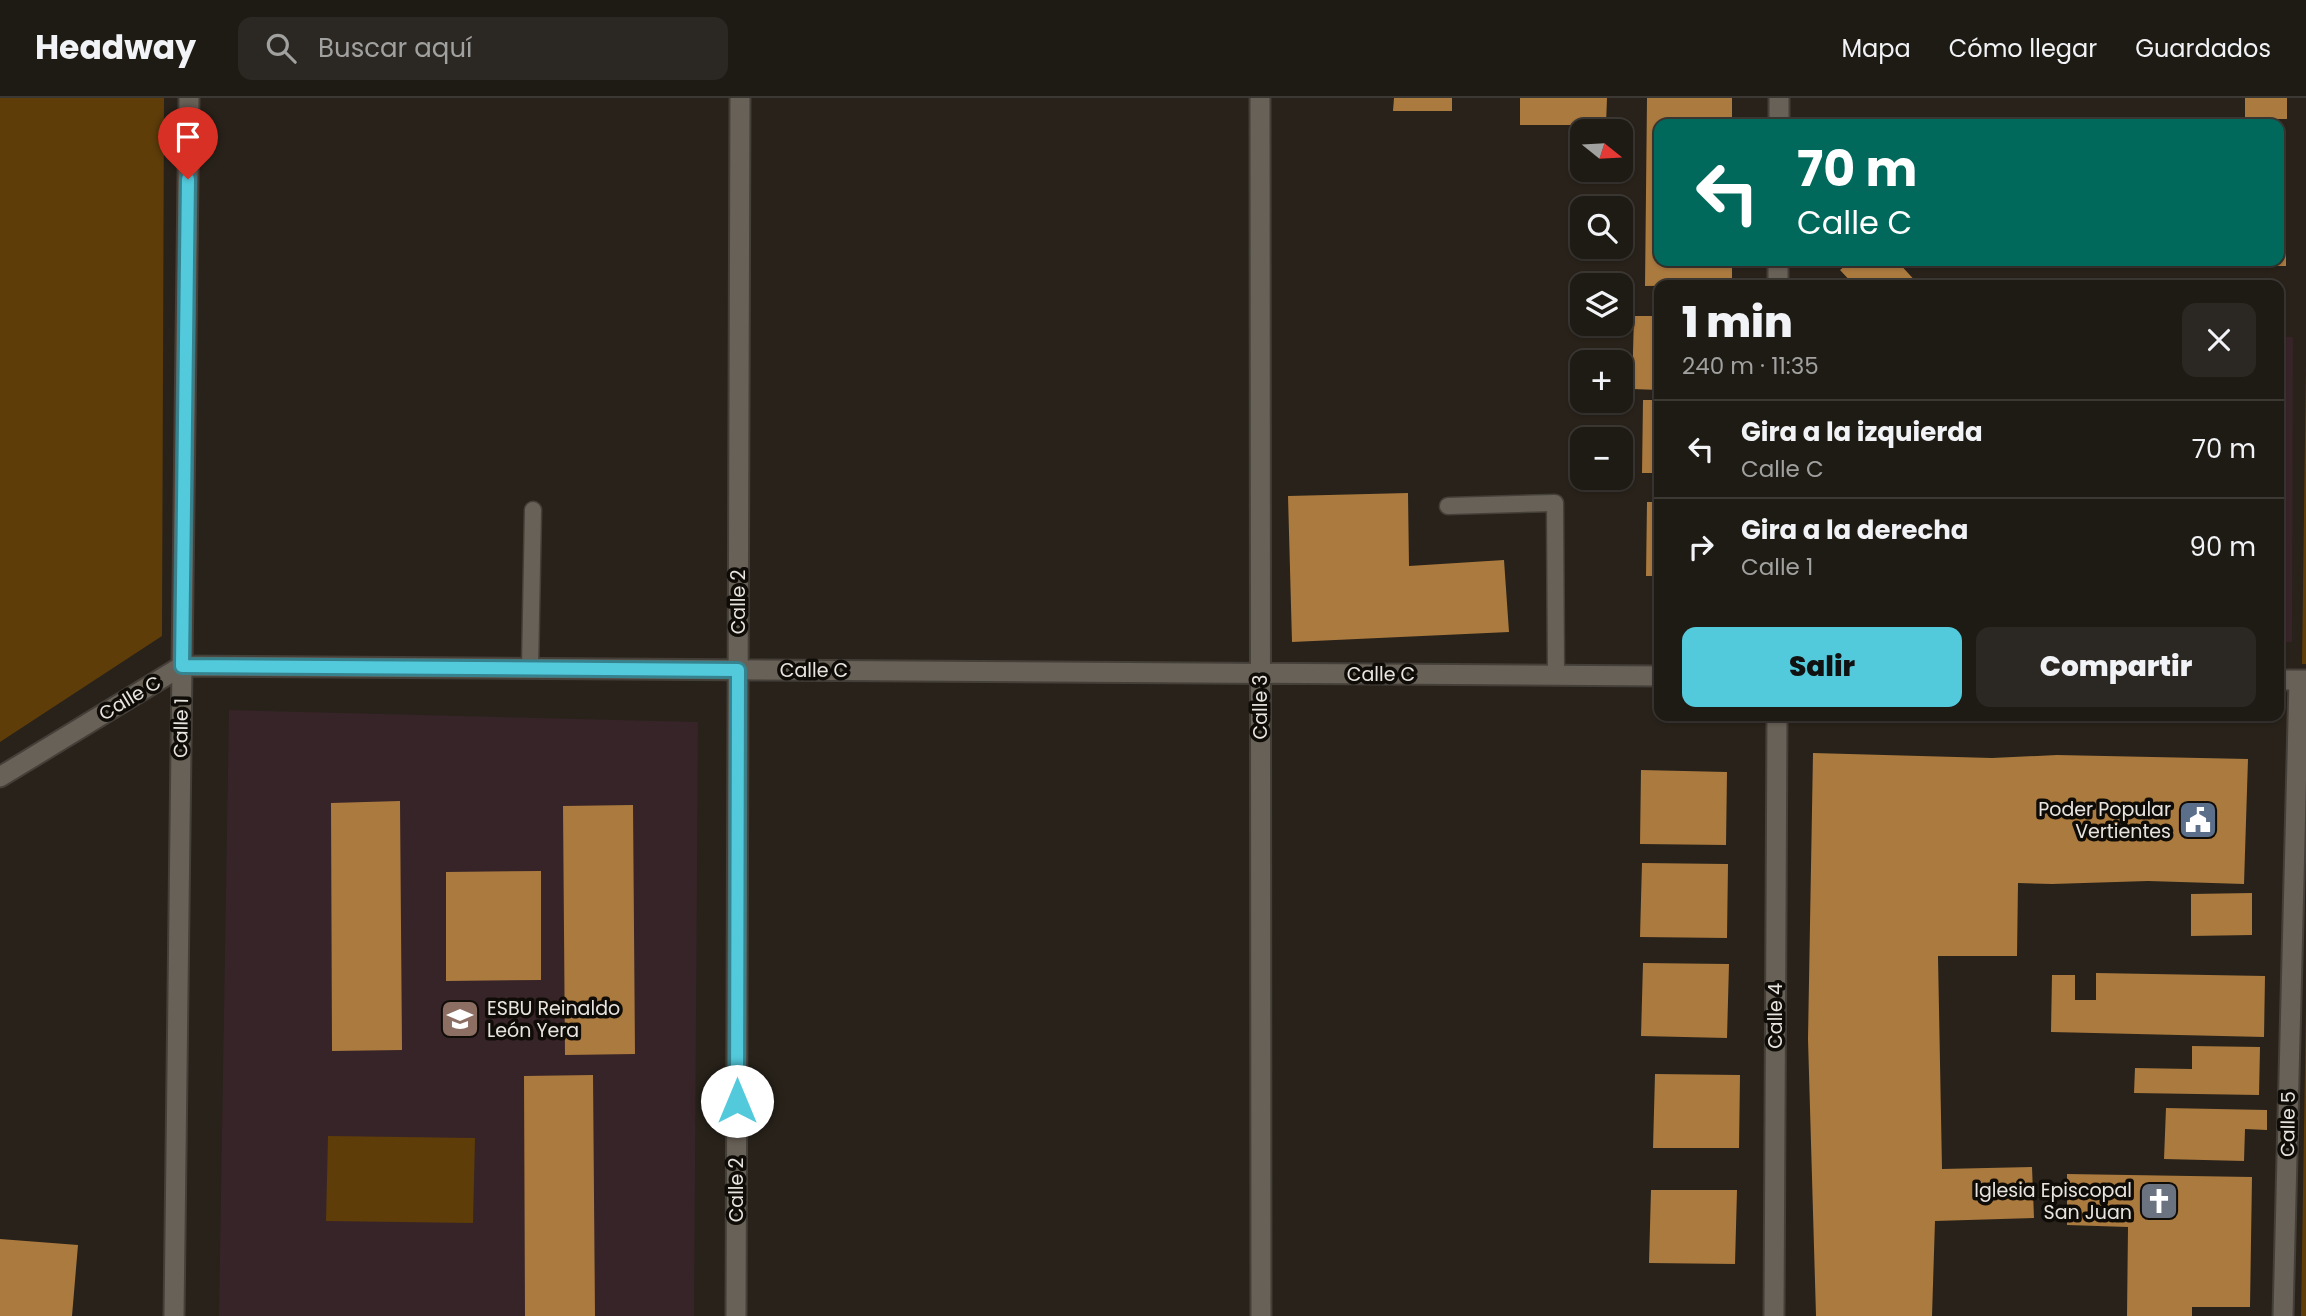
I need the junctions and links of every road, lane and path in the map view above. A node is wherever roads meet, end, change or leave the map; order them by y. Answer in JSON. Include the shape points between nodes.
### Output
{"nodes":[{"id":1,"x":189,"y":98,"type":"edge"},
{"id":2,"x":740,"y":98,"type":"edge"},
{"id":3,"x":1260,"y":98,"type":"edge"},
{"id":4,"x":1779,"y":98,"type":"edge"},
{"id":5,"x":1779,"y":119,"type":"edge"},
{"id":6,"x":1448,"y":506,"type":"dead end"},
{"id":7,"x":533,"y":510,"type":"dead end"},
{"id":8,"x":182,"y":666,"type":"junction"},
{"id":9,"x":530,"y":668,"type":"junction"},
{"id":10,"x":738,"y":670,"type":"junction"},
{"id":11,"x":1260,"y":673,"type":"junction"},
{"id":12,"x":1556,"y":675,"type":"junction"},
{"id":13,"x":1654,"y":676,"type":"edge"},
{"id":14,"x":2284,"y":680,"type":"edge"},
{"id":15,"x":2302,"y":680,"type":"edge"},
{"id":16,"x":1777,"y":721,"type":"edge"},
{"id":17,"x":0,"y":777,"type":"edge"},
{"id":18,"x":174,"y":1316,"type":"edge"},
{"id":19,"x":736,"y":1316,"type":"edge"},
{"id":20,"x":1261,"y":1316,"type":"edge"},
{"id":21,"x":1774,"y":1316,"type":"edge"},
{"id":22,"x":2283,"y":1316,"type":"edge"}],
"edges":[{"from":1,"to":8,"type":"street","name":"Calle 1"},
{"from":2,"to":10,"type":"street","name":"Calle 2"},
{"from":3,"to":11,"type":"street","name":"Calle 3"},
{"from":4,"to":5,"type":"street"},
{"from":6,"to":12,"type":"lane","via":[[1555,503]]},
{"from":7,"to":9,"type":"lane"},
{"from":8,"to":9,"type":"street","name":"Calle C"},
{"from":8,"to":17,"type":"street","name":"Calle C"},
{"from":8,"to":18,"type":"street","name":"Calle 1"},
{"from":9,"to":10,"type":"street","name":"Calle C"},
{"from":10,"to":11,"type":"street","name":"Calle C"},
{"from":10,"to":19,"type":"street","name":"Calle 2"},
{"from":11,"to":12,"type":"street","name":"Calle C"},
{"from":11,"to":20,"type":"street","name":"Calle 3"},
{"from":12,"to":13,"type":"street","name":"Calle C"},
{"from":14,"to":15,"type":"street"},
{"from":15,"to":22,"type":"street","name":"Calle 5"},
{"from":16,"to":21,"type":"street","name":"Calle 4"}]}
